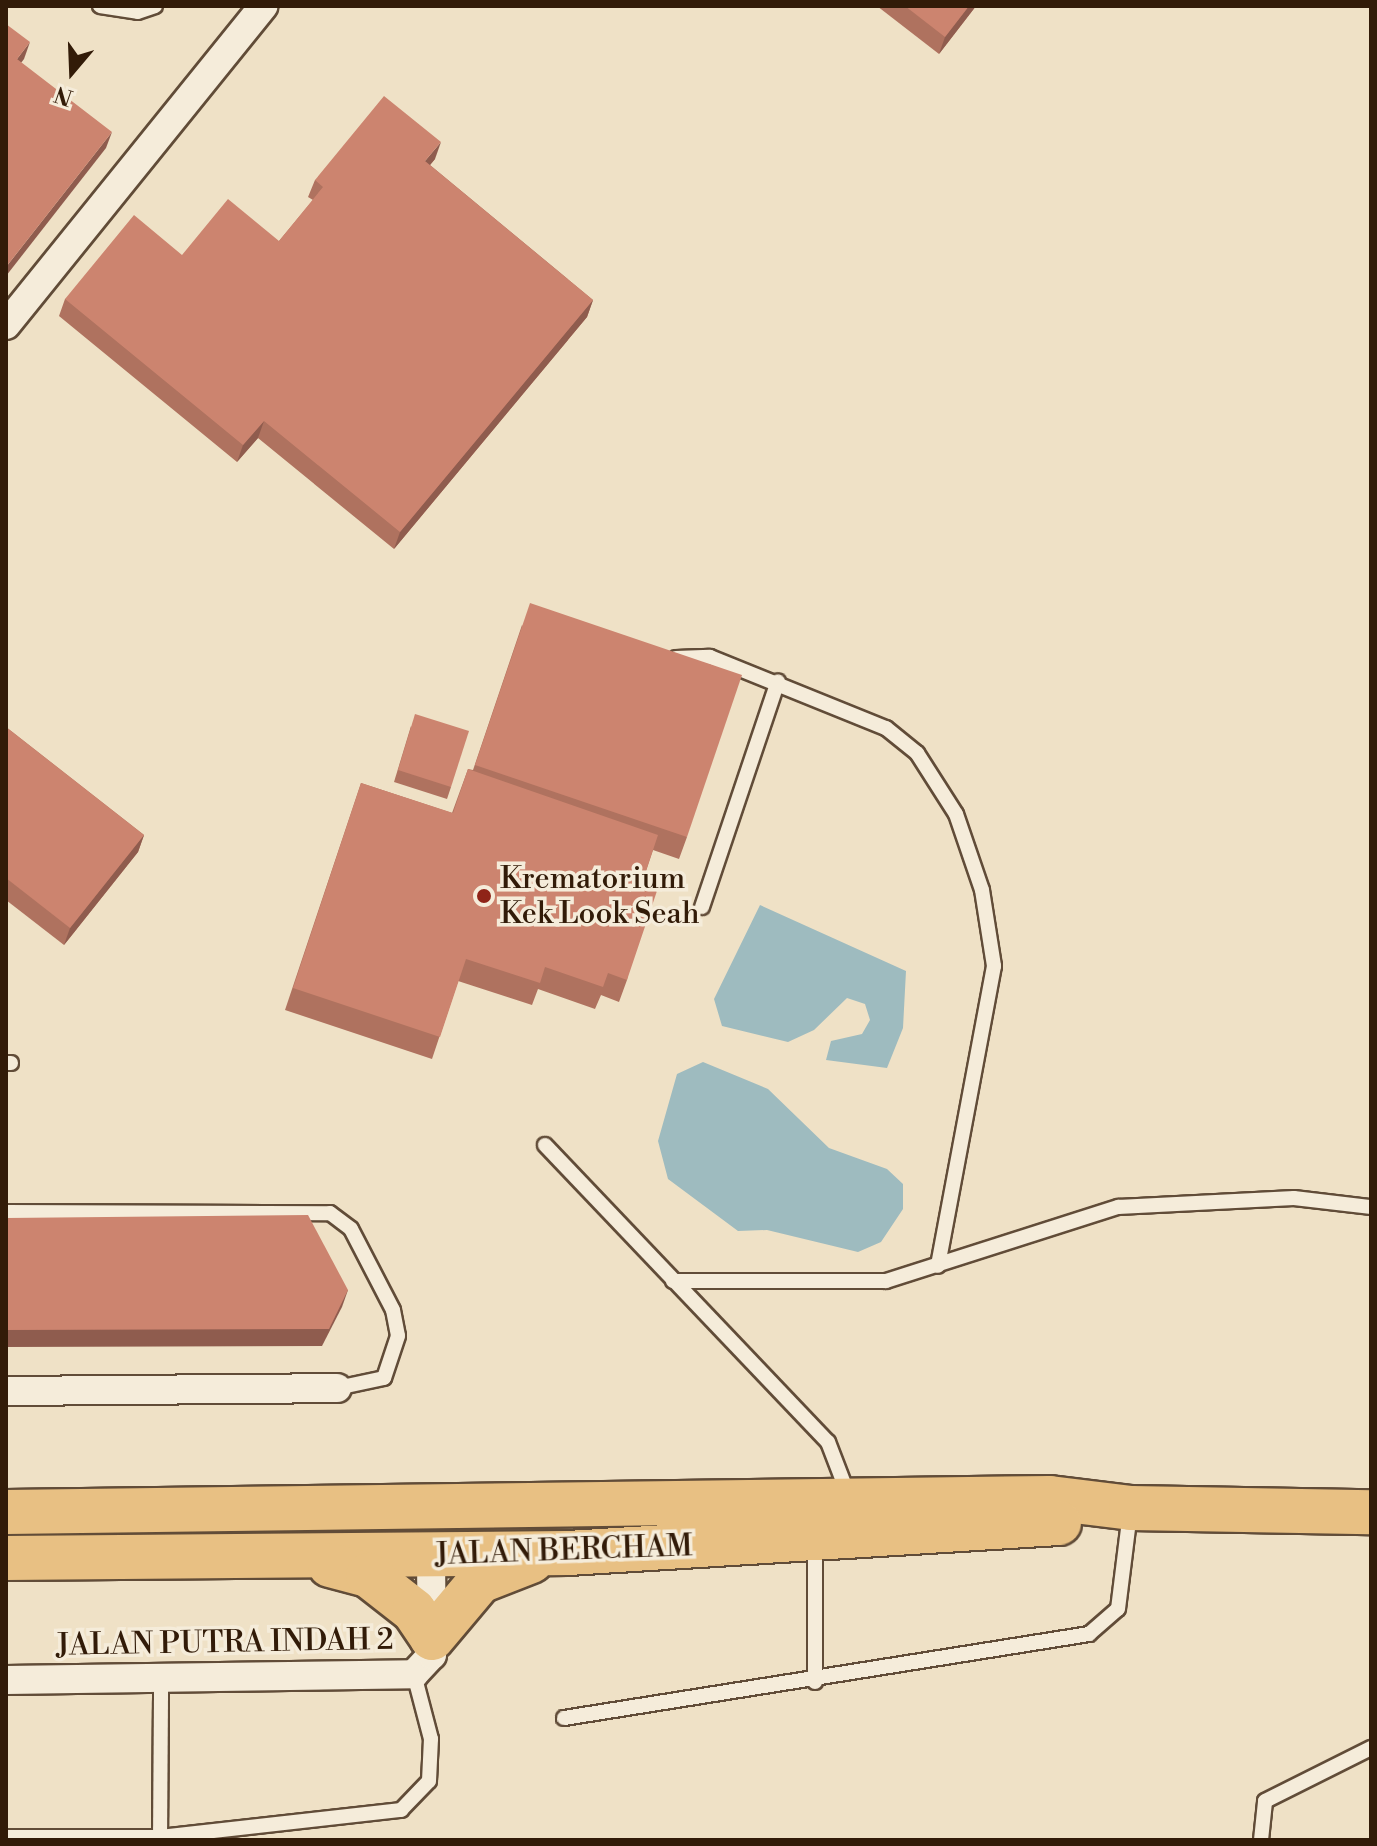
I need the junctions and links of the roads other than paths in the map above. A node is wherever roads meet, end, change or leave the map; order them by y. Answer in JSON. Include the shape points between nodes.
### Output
{"nodes":[{"id":1,"x":100,"y":6,"type":"edge"},
{"id":2,"x":155,"y":6,"type":"edge"},
{"id":3,"x":263,"y":6,"type":"edge"},
{"id":4,"x":6,"y":325,"type":"edge"},
{"id":5,"x":676,"y":658,"type":"edge"},
{"id":6,"x":778,"y":681,"type":"junction"},
{"id":7,"x":702,"y":907,"type":"dead end"},
{"id":8,"x":545,"y":1145,"type":"dead end"},
{"id":9,"x":1371,"y":1207,"type":"edge"},
{"id":10,"x":6,"y":1212,"type":"edge"},
{"id":11,"x":938,"y":1266,"type":"junction"},
{"id":12,"x":673,"y":1281,"type":"junction"},
{"id":13,"x":337,"y":1388,"type":"joint"},
{"id":14,"x":6,"y":1391,"type":"edge"},
{"id":15,"x":1125,"y":1507,"type":"junction"},
{"id":16,"x":292,"y":1509,"type":"junction"},
{"id":17,"x":566,"y":1509,"type":"junction"},
{"id":18,"x":6,"y":1512,"type":"edge"},
{"id":19,"x":1371,"y":1512,"type":"edge"},
{"id":20,"x":838,"y":1528,"type":"junction"},
{"id":21,"x":568,"y":1553,"type":"junction"},
{"id":22,"x":431,"y":1555,"type":"junction"},
{"id":23,"x":297,"y":1556,"type":"junction"},
{"id":24,"x":6,"y":1558,"type":"edge"},
{"id":25,"x":423,"y":1656,"type":"junction"},
{"id":26,"x":161,"y":1677,"type":"junction"},
{"id":27,"x":6,"y":1680,"type":"edge"},
{"id":28,"x":815,"y":1682,"type":"junction"},
{"id":29,"x":564,"y":1718,"type":"dead end"},
{"id":30,"x":1371,"y":1748,"type":"edge"},
{"id":31,"x":6,"y":1837,"type":"edge"},
{"id":32,"x":160,"y":1839,"type":"edge"},
{"id":33,"x":1261,"y":1840,"type":"edge"}],
"edges":[{"from":1,"to":2,"type":"lane","via":[[138,12]]},
{"from":3,"to":4,"type":"street"},
{"from":5,"to":6,"type":"lane","via":[[710,657]]},
{"from":6,"to":7,"type":"lane"},
{"from":6,"to":11,"type":"lane","via":[[846,706],[917,753],[956,814],[982,890],[993,988]]},
{"from":8,"to":12,"type":"lane"},
{"from":9,"to":11,"type":"lane","via":[[1294,1198],[1118,1207]]},
{"from":10,"to":13,"type":"lane","via":[[330,1213],[351,1229],[393,1310],[398,1336],[384,1378]]},
{"from":11,"to":12,"type":"lane","via":[[873,1282]]},
{"from":12,"to":20,"type":"lane","via":[[837,1453]]},
{"from":13,"to":14,"type":"street"},
{"from":15,"to":19,"type":"main road","name":"JALAN BERCHAM"},
{"from":15,"to":20,"type":"main road","name":"JALAN BERCHAM","via":[[1058,1523]]},
{"from":15,"to":28,"type":"lane","via":[[1118,1609],[1089,1634]]},
{"from":16,"to":17,"type":"main road","name":"JALAN BERCHAM"},
{"from":16,"to":18,"type":"main road","name":"JALAN BERCHAM"},
{"from":16,"to":22,"type":"main road","via":[[377,1526]]},
{"from":17,"to":20,"type":"main road","name":"JALAN BERCHAM"},
{"from":17,"to":22,"type":"main road","via":[[472,1531]]},
{"from":20,"to":21,"type":"main road","name":"JALAN BERCHAM"},
{"from":20,"to":28,"type":"lane"},
{"from":21,"to":22,"type":"main road","name":"JALAN BERCHAM"},
{"from":21,"to":25,"type":"main road","via":[[480,1581]]},
{"from":22,"to":23,"type":"main road","name":"JALAN BERCHAM"},
{"from":22,"to":25,"type":"street","name":"JALAN PUTRA INDAH 2"},
{"from":23,"to":24,"type":"main road","name":"JALAN BERCHAM"},
{"from":23,"to":25,"type":"main road","via":[[368,1575],[414,1611]]},
{"from":25,"to":26,"type":"street","name":"JALAN PUTRA INDAH 2"},
{"from":25,"to":32,"type":"lane","via":[[431,1739],[429,1781],[401,1810]]},
{"from":26,"to":27,"type":"street","name":"JALAN PUTRA INDAH 2"},
{"from":26,"to":32,"type":"lane"},
{"from":28,"to":29,"type":"lane"},
{"from":30,"to":33,"type":"lane","via":[[1265,1801]]},
{"from":31,"to":32,"type":"lane"}]}
